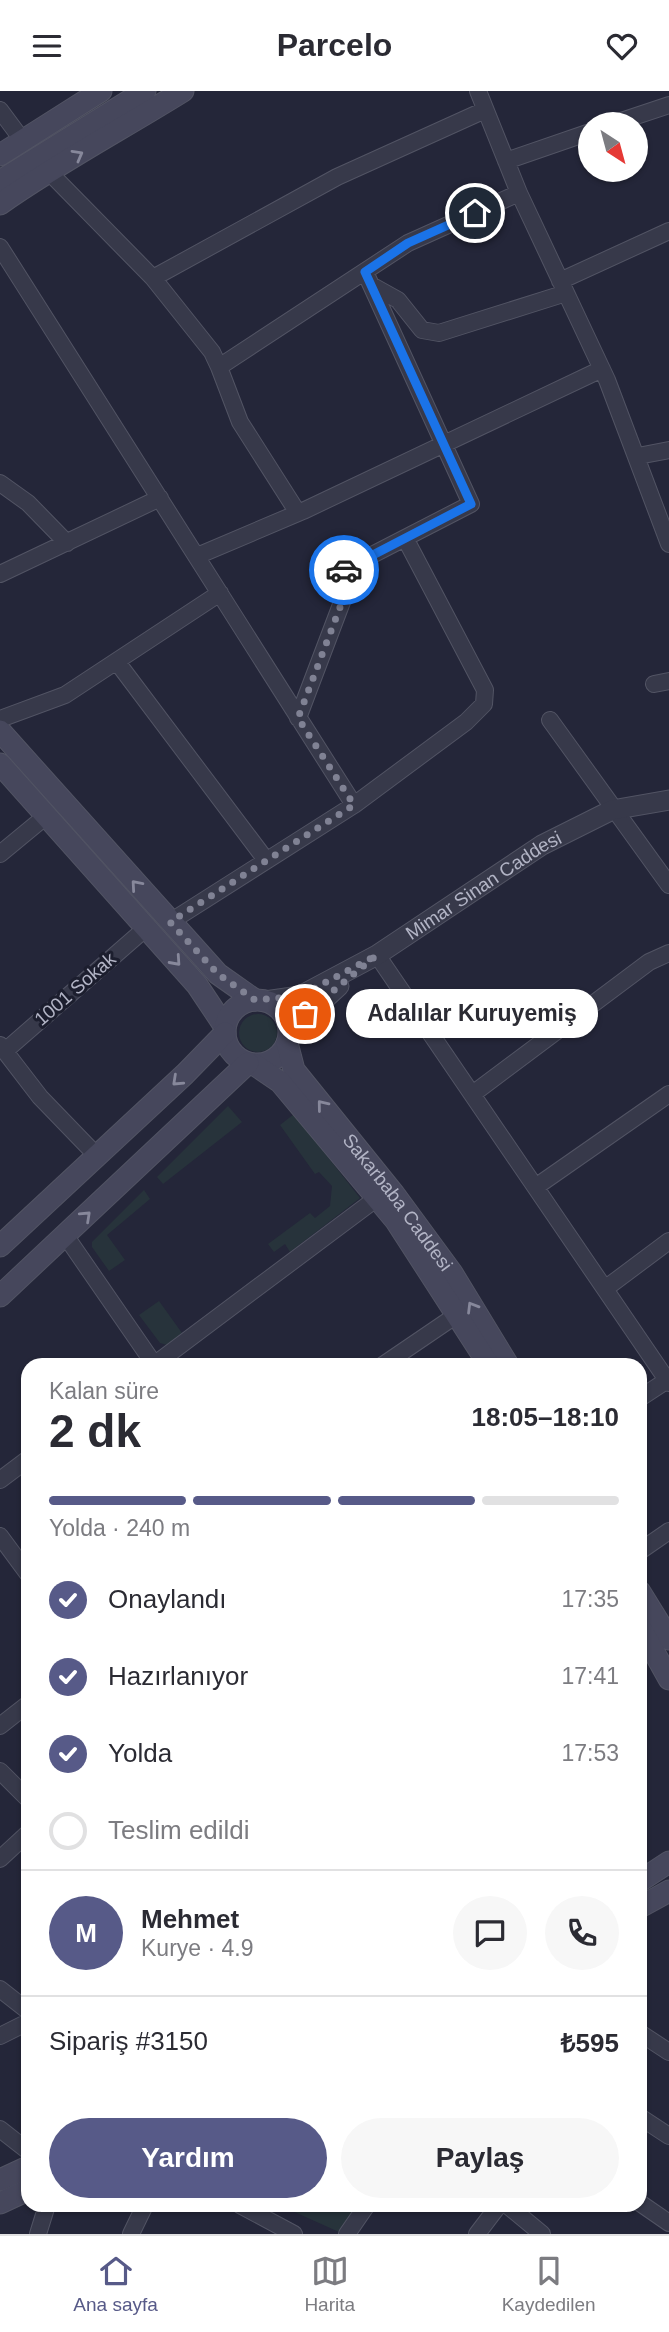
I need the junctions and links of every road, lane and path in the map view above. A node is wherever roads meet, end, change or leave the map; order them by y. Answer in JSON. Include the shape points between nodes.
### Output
{"nodes":[{"id":1,"x":101,"y":91,"type":"edge"},
{"id":2,"x":145,"y":91,"type":"edge"},
{"id":3,"x":183,"y":91,"type":"edge"},
{"id":4,"x":478,"y":91,"type":"edge"},
{"id":5,"x":78,"y":98,"type":"edge"},
{"id":6,"x":669,"y":104,"type":"edge"},
{"id":7,"x":0,"y":110,"type":"edge"},
{"id":8,"x":485,"y":110,"type":"junction"},
{"id":9,"x":646,"y":112,"type":"edge"},
{"id":10,"x":578,"y":136,"type":"edge"},
{"id":11,"x":23,"y":141,"type":"junction"},
{"id":12,"x":0,"y":155,"type":"edge"},
{"id":13,"x":506,"y":161,"type":"junction"},
{"id":14,"x":48,"y":171,"type":"junction"},
{"id":15,"x":0,"y":181,"type":"edge"},
{"id":16,"x":519,"y":193,"type":"junction"},
{"id":17,"x":0,"y":204,"type":"edge"},
{"id":18,"x":669,"y":231,"type":"edge"},
{"id":19,"x":0,"y":247,"type":"edge"},
{"id":20,"x":153,"y":278,"type":"junction"},
{"id":21,"x":368,"y":278,"type":"junction"},
{"id":22,"x":563,"y":287,"type":"junction"},
{"id":23,"x":219,"y":367,"type":"junction"},
{"id":24,"x":602,"y":369,"type":"junction"},
{"id":25,"x":445,"y":444,"type":"junction"},
{"id":26,"x":669,"y":450,"type":"edge"},
{"id":27,"x":638,"y":456,"type":"junction"},
{"id":28,"x":0,"y":483,"type":"edge"},
{"id":29,"x":159,"y":498,"type":"junction"},
{"id":30,"x":298,"y":513,"type":"junction"},
{"id":31,"x":405,"y":538,"type":"junction"},
{"id":32,"x":668,"y":540,"type":"edge"},
{"id":33,"x":66,"y":543,"type":"junction"},
{"id":34,"x":197,"y":556,"type":"junction"},
{"id":35,"x":0,"y":574,"type":"edge"},
{"id":36,"x":220,"y":593,"type":"junction"},
{"id":37,"x":117,"y":663,"type":"junction"},
{"id":38,"x":298,"y":718,"type":"junction"},
{"id":39,"x":0,"y":719,"type":"edge"},
{"id":40,"x":551,"y":720,"type":"dead end"},
{"id":41,"x":0,"y":731,"type":"edge"},
{"id":42,"x":0,"y":764,"type":"edge"},
{"id":43,"x":669,"y":800,"type":"edge"},
{"id":44,"x":354,"y":805,"type":"junction"},
{"id":45,"x":612,"y":810,"type":"junction"},
{"id":46,"x":46,"y":816,"type":"junction"},
{"id":47,"x":0,"y":853,"type":"edge"},
{"id":48,"x":266,"y":860,"type":"junction"},
{"id":49,"x":669,"y":885,"type":"edge"},
{"id":50,"x":170,"y":922,"type":"junction"},
{"id":51,"x":146,"y":928,"type":"junction"},
{"id":52,"x":669,"y":953,"type":"edge"},
{"id":53,"x":377,"y":955,"type":"junction"},
{"id":54,"x":260,"y":1001,"type":"junction"},
{"id":55,"x":225,"y":1030,"type":"junction"},
{"id":56,"x":288,"y":1038,"type":"junction"},
{"id":57,"x":2,"y":1049,"type":"edge"},
{"id":58,"x":252,"y":1064,"type":"junction"},
{"id":59,"x":474,"y":1093,"type":"junction"},
{"id":60,"x":669,"y":1094,"type":"edge"},
{"id":61,"x":97,"y":1156,"type":"junction"},
{"id":62,"x":537,"y":1186,"type":"junction"},
{"id":63,"x":377,"y":1198,"type":"junction"},
{"id":64,"x":65,"y":1235,"type":"junction"},
{"id":65,"x":669,"y":1241,"type":"edge"},
{"id":66,"x":0,"y":1246,"type":"edge"},
{"id":67,"x":607,"y":1288,"type":"junction"},
{"id":68,"x":0,"y":1296,"type":"edge"},
{"id":69,"x":458,"y":1314,"type":"junction"},
{"id":70,"x":149,"y":1358,"type":"edge"},
{"id":71,"x":163,"y":1358,"type":"edge"},
{"id":72,"x":393,"y":1358,"type":"edge"},
{"id":73,"x":485,"y":1358,"type":"edge"},
{"id":74,"x":504,"y":1358,"type":"edge"},
{"id":75,"x":668,"y":1381,"type":"edge"},
{"id":76,"x":647,"y":1394,"type":"edge"},
{"id":77,"x":21,"y":1464,"type":"edge"},
{"id":78,"x":0,"y":1480,"type":"edge"},
{"id":79,"x":669,"y":1531,"type":"edge"},
{"id":80,"x":0,"y":1536,"type":"edge"},
{"id":81,"x":647,"y":1546,"type":"edge"},
{"id":82,"x":21,"y":1564,"type":"edge"},
{"id":83,"x":647,"y":1603,"type":"edge"},
{"id":84,"x":669,"y":1639,"type":"edge"},
{"id":85,"x":647,"y":1640,"type":"edge"},
{"id":86,"x":669,"y":1679,"type":"edge"},
{"id":87,"x":21,"y":1709,"type":"edge"},
{"id":88,"x":0,"y":1725,"type":"edge"},
{"id":89,"x":0,"y":1772,"type":"edge"},
{"id":90,"x":21,"y":1793,"type":"edge"},
{"id":91,"x":21,"y":1840,"type":"edge"},
{"id":92,"x":0,"y":1860,"type":"edge"},
{"id":93,"x":669,"y":1862,"type":"edge"},
{"id":94,"x":647,"y":1876,"type":"edge"},
{"id":95,"x":669,"y":1891,"type":"edge"},
{"id":96,"x":647,"y":1903,"type":"edge"},
{"id":97,"x":0,"y":1989,"type":"edge"},
{"id":98,"x":21,"y":2006,"type":"edge"},
{"id":99,"x":21,"y":2026,"type":"edge"},
{"id":100,"x":0,"y":2036,"type":"edge"},
{"id":101,"x":647,"y":2038,"type":"edge"},
{"id":102,"x":669,"y":2052,"type":"edge"},
{"id":103,"x":647,"y":2122,"type":"edge"},
{"id":104,"x":0,"y":2129,"type":"edge"},
{"id":105,"x":669,"y":2136,"type":"edge"},
{"id":106,"x":21,"y":2146,"type":"edge"},
{"id":107,"x":21,"y":2170,"type":"edge"},
{"id":108,"x":0,"y":2180,"type":"edge"},
{"id":109,"x":21,"y":2193,"type":"edge"},
{"id":110,"x":0,"y":2203,"type":"edge"},
{"id":111,"x":647,"y":2208,"type":"edge"},
{"id":112,"x":45,"y":2212,"type":"edge"},
{"id":113,"x":142,"y":2212,"type":"edge"},
{"id":114,"x":253,"y":2212,"type":"edge"},
{"id":115,"x":362,"y":2212,"type":"edge"},
{"id":116,"x":494,"y":2212,"type":"edge"},
{"id":117,"x":515,"y":2212,"type":"edge"},
{"id":118,"x":669,"y":2223,"type":"edge"},
{"id":119,"x":38,"y":2234,"type":"edge"},
{"id":120,"x":131,"y":2234,"type":"edge"},
{"id":121,"x":295,"y":2234,"type":"edge"},
{"id":122,"x":347,"y":2234,"type":"edge"},
{"id":123,"x":477,"y":2234,"type":"edge"},
{"id":124,"x":542,"y":2234,"type":"edge"}],
"edges":[{"from":1,"to":5,"type":"main road"},
{"from":2,"to":15,"type":"main road"},
{"from":14,"to":3,"type":"main road","one_way":true},
{"from":4,"to":8,"type":"street"},
{"from":5,"to":11,"type":"main road"},
{"from":6,"to":9,"type":"street"},
{"from":7,"to":11,"type":"street"},
{"from":8,"to":13,"type":"street"},
{"from":8,"to":20,"type":"street","via":[[337,177]]},
{"from":10,"to":13,"type":"street"},
{"from":11,"to":12,"type":"main road"},
{"from":13,"to":16,"type":"street"},
{"from":14,"to":17,"type":"main road"},
{"from":14,"to":20,"type":"street"},
{"from":16,"to":21,"type":"street","via":[[408,243]]},
{"from":16,"to":22,"type":"street"},
{"from":18,"to":22,"type":"street"},
{"from":19,"to":29,"type":"street"},
{"from":20,"to":23,"type":"street"},
{"from":21,"to":22,"type":"street","via":[[398,300],[422,330],[439,333]]},
{"from":21,"to":23,"type":"street"},
{"from":21,"to":25,"type":"street"},
{"from":22,"to":24,"type":"street"},
{"from":23,"to":30,"type":"street","via":[[240,422]]},
{"from":24,"to":25,"type":"street"},
{"from":24,"to":27,"type":"street"},
{"from":25,"to":30,"type":"street"},
{"from":25,"to":31,"type":"street","via":[[471,504]]},
{"from":26,"to":27,"type":"street"},
{"from":27,"to":32,"type":"street"},
{"from":28,"to":33,"type":"street","via":[[28,503]]},
{"from":29,"to":33,"type":"street"},
{"from":29,"to":34,"type":"street"},
{"from":30,"to":34,"type":"street"},
{"from":31,"to":38,"type":"street","via":[[339,572],[342,602]]},
{"from":31,"to":44,"type":"street","via":[[485,690],[484,704]]},
{"from":33,"to":35,"type":"street"},
{"from":34,"to":36,"type":"street"},
{"from":36,"to":37,"type":"street"},
{"from":36,"to":38,"type":"street"},
{"from":37,"to":39,"type":"street","via":[[65,695]]},
{"from":37,"to":48,"type":"street"},
{"from":38,"to":44,"type":"street"},
{"from":40,"to":45,"type":"street"},
{"from":50,"to":41,"type":"main road","one_way":true},
{"from":42,"to":46,"type":"main road"},
{"from":43,"to":45,"type":"street","name":"Mimar Sinan Caddesi"},
{"from":44,"to":48,"type":"street"},
{"from":45,"to":49,"type":"street"},
{"from":45,"to":53,"type":"street","name":"Mimar Sinan Caddesi","via":[[542,845]]},
{"from":46,"to":47,"type":"street"},
{"from":46,"to":51,"type":"main road"},
{"from":48,"to":50,"type":"street"},
{"from":50,"to":54,"type":"main road","via":[[218,974]]},
{"from":51,"to":55,"type":"main road","one_way":true,"via":[[197,985]]},
{"from":51,"to":57,"type":"street","name":"1001 Sokak"},
{"from":52,"to":59,"type":"street","via":[[649,962]]},
{"from":53,"to":54,"type":"street","name":"Mimar Sinan Caddesi","via":[[300,996]]},
{"from":53,"to":56,"type":"street","via":[[326,996]]},
{"from":53,"to":59,"type":"street"},
{"from":54,"to":55,"type":"main road","via":[[235,1009]]},
{"from":54,"to":56,"type":"main road","via":[[282,1013]]},
{"from":55,"to":58,"type":"main road","via":[[231,1052]]},
{"from":55,"to":61,"type":"main road","one_way":true},
{"from":56,"to":58,"type":"main road","via":[[275,1059]]},
{"from":74,"to":56,"type":"main road","name":"Sakarbaba Caddesi","one_way":true,"via":[[452,1273],[294,1070]]},
{"from":57,"to":61,"type":"street"},
{"from":58,"to":63,"type":"main road","name":"Sakarbaba Caddesi","via":[[281,1082]]},
{"from":64,"to":58,"type":"main road","one_way":true},
{"from":59,"to":62,"type":"street"},
{"from":60,"to":62,"type":"street"},
{"from":61,"to":66,"type":"main road"},
{"from":62,"to":67,"type":"street"},
{"from":63,"to":69,"type":"main road","name":"Sakarbaba Caddesi"},
{"from":63,"to":71,"type":"street"},
{"from":64,"to":68,"type":"main road"},
{"from":64,"to":70,"type":"street"},
{"from":65,"to":67,"type":"street"},
{"from":67,"to":75,"type":"street"},
{"from":69,"to":72,"type":"street"},
{"from":69,"to":73,"type":"main road","name":"Sakarbaba Caddesi"},
{"from":75,"to":76,"type":"street"},
{"from":77,"to":78,"type":"street"},
{"from":79,"to":81,"type":"street"},
{"from":80,"to":82,"type":"street"},
{"from":83,"to":84,"type":"main road"},
{"from":85,"to":86,"type":"main road"},
{"from":87,"to":88,"type":"street"},
{"from":89,"to":90,"type":"street"},
{"from":91,"to":92,"type":"street"},
{"from":93,"to":94,"type":"main road"},
{"from":95,"to":96,"type":"main road"},
{"from":97,"to":98,"type":"street"},
{"from":99,"to":100,"type":"street"},
{"from":101,"to":102,"type":"street"},
{"from":103,"to":105,"type":"street"},
{"from":104,"to":106,"type":"street"},
{"from":107,"to":108,"type":"main road"},
{"from":109,"to":110,"type":"main road"},
{"from":111,"to":118,"type":"street"},
{"from":112,"to":119,"type":"street"},
{"from":113,"to":120,"type":"street"},
{"from":114,"to":121,"type":"street"},
{"from":115,"to":122,"type":"street"},
{"from":116,"to":123,"type":"street"},
{"from":117,"to":124,"type":"street"}]}
